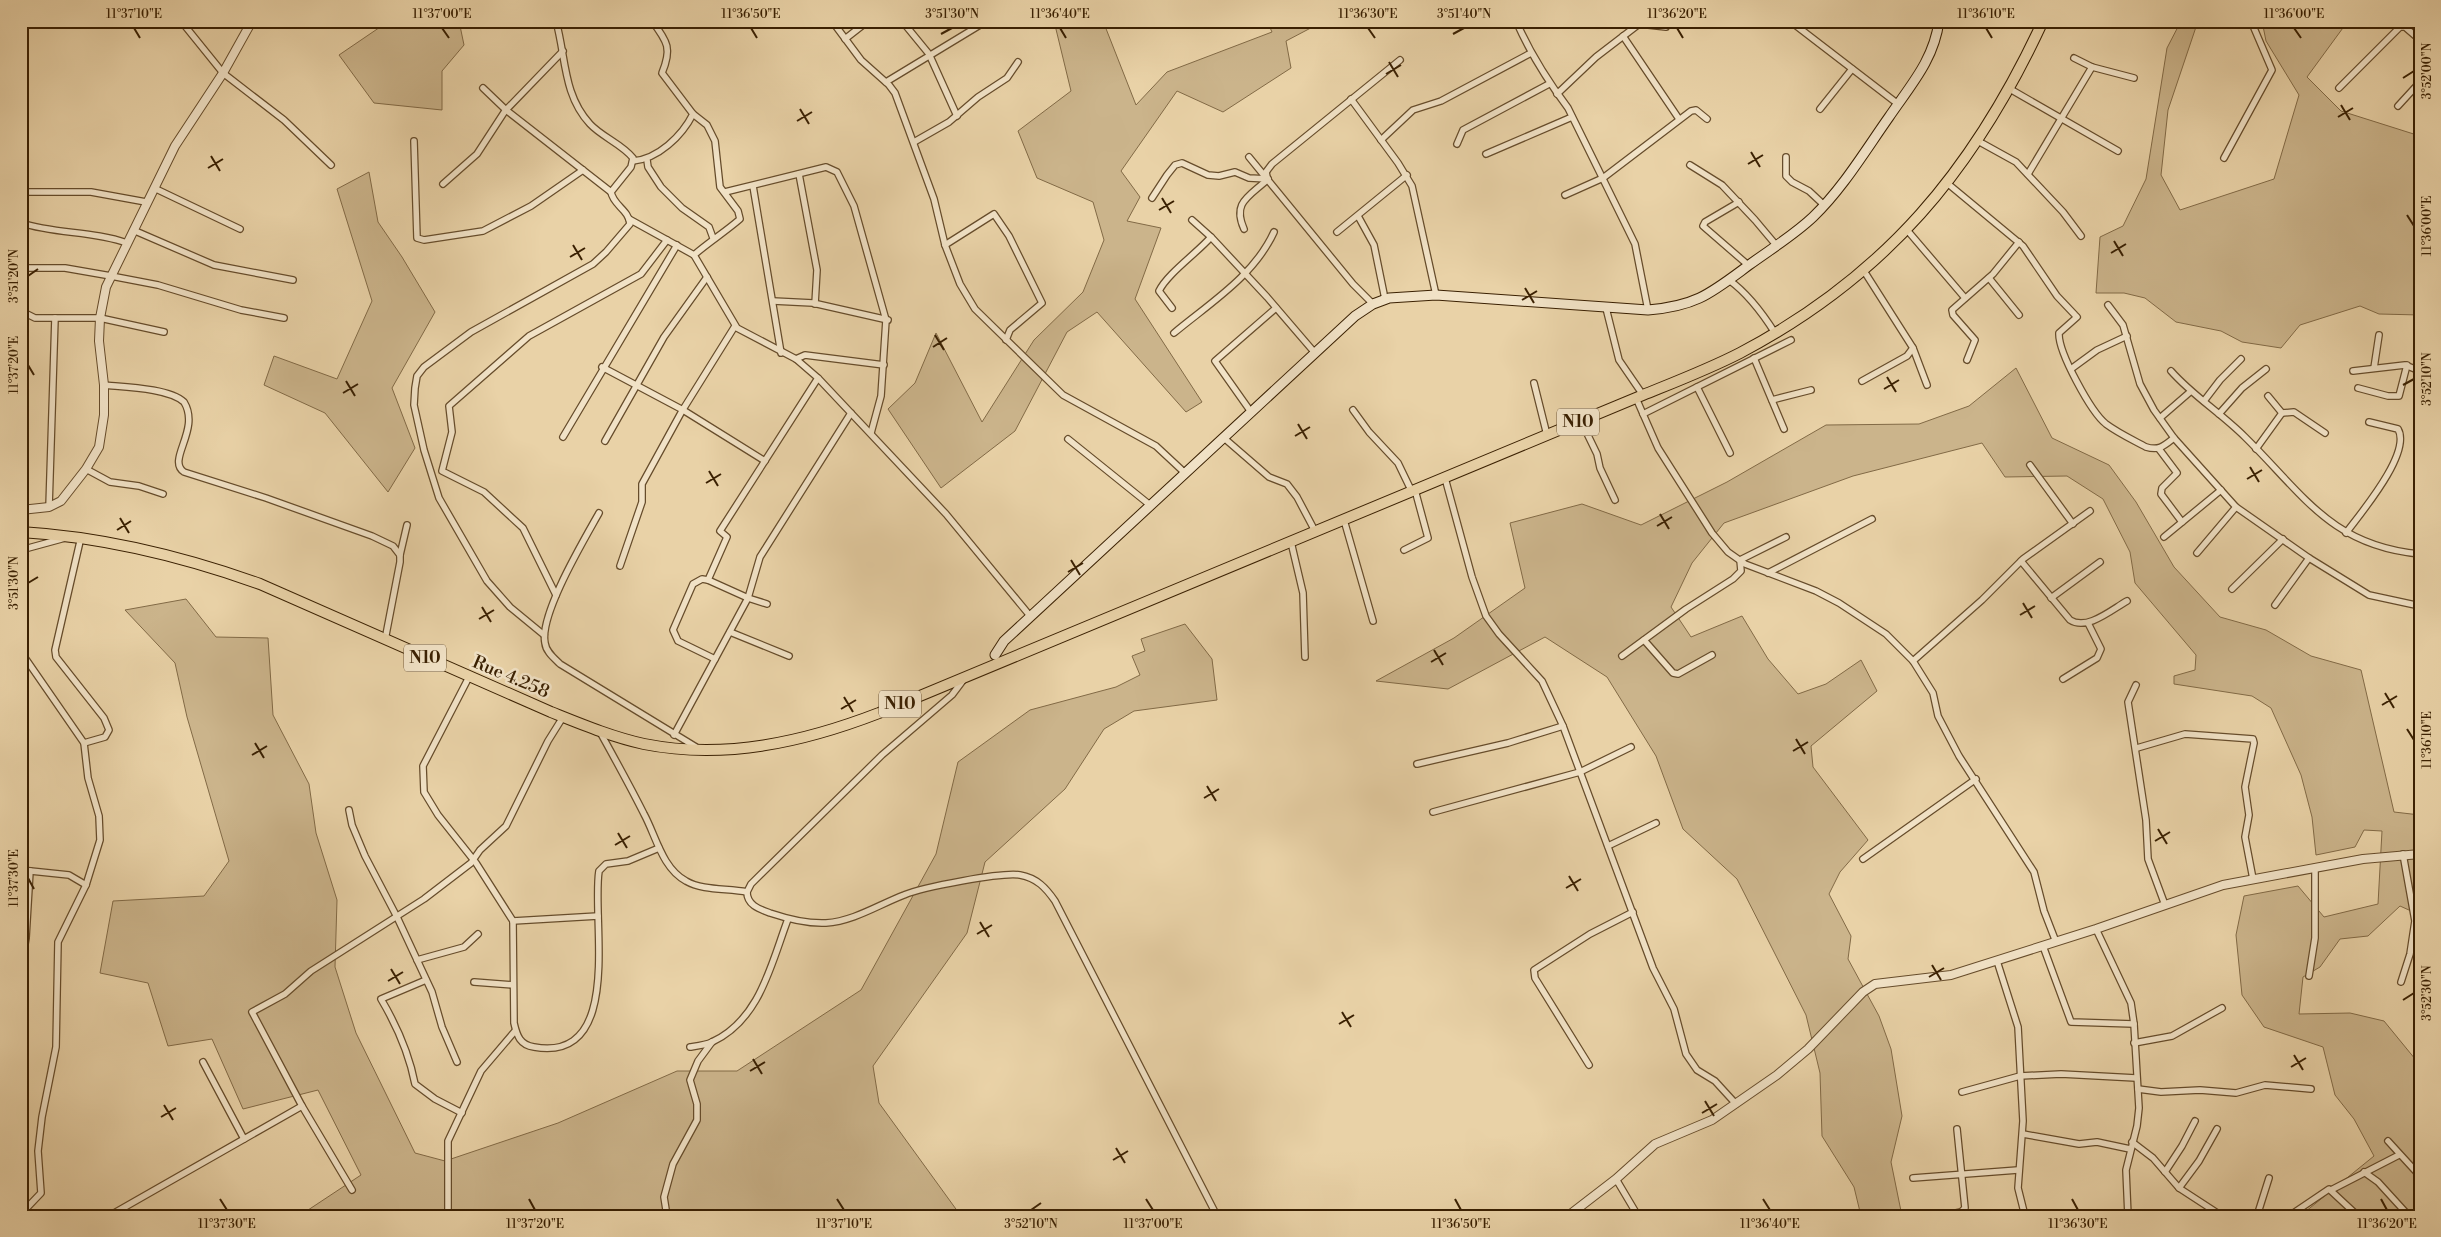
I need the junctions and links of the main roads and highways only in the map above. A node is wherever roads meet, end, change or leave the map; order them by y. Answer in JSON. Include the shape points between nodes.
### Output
{"nodes":[{"id":1,"x":1940,"y":21,"type":"edge"},
{"id":2,"x":2043,"y":23,"type":"edge"},
{"id":3,"x":21,"y":532,"type":"edge"},
{"id":4,"x":994,"y":660,"type":"junction"}],
"edges":[{"from":1,"to":4,"type":"main road","via":[[1929,60],[1824,205],[1803,226],[1709,294],[1675,308],[1648,310],[1436,295],[1404,296],[1373,304],[1354,316],[1004,641]]},
{"from":2,"to":4,"type":"highway","number":"N10","via":[[2010,89],[1978,141],[1907,230],[1864,271],[1813,310],[1776,333],[1639,397],[1291,542]]},
{"from":3,"to":4,"type":"highway","name":"Rue 4.258","number":"N10","via":[[76,536],[144,548],[220,570],[260,584],[563,717],[643,744],[700,749],[748,748],[821,734],[965,677]]}]}
